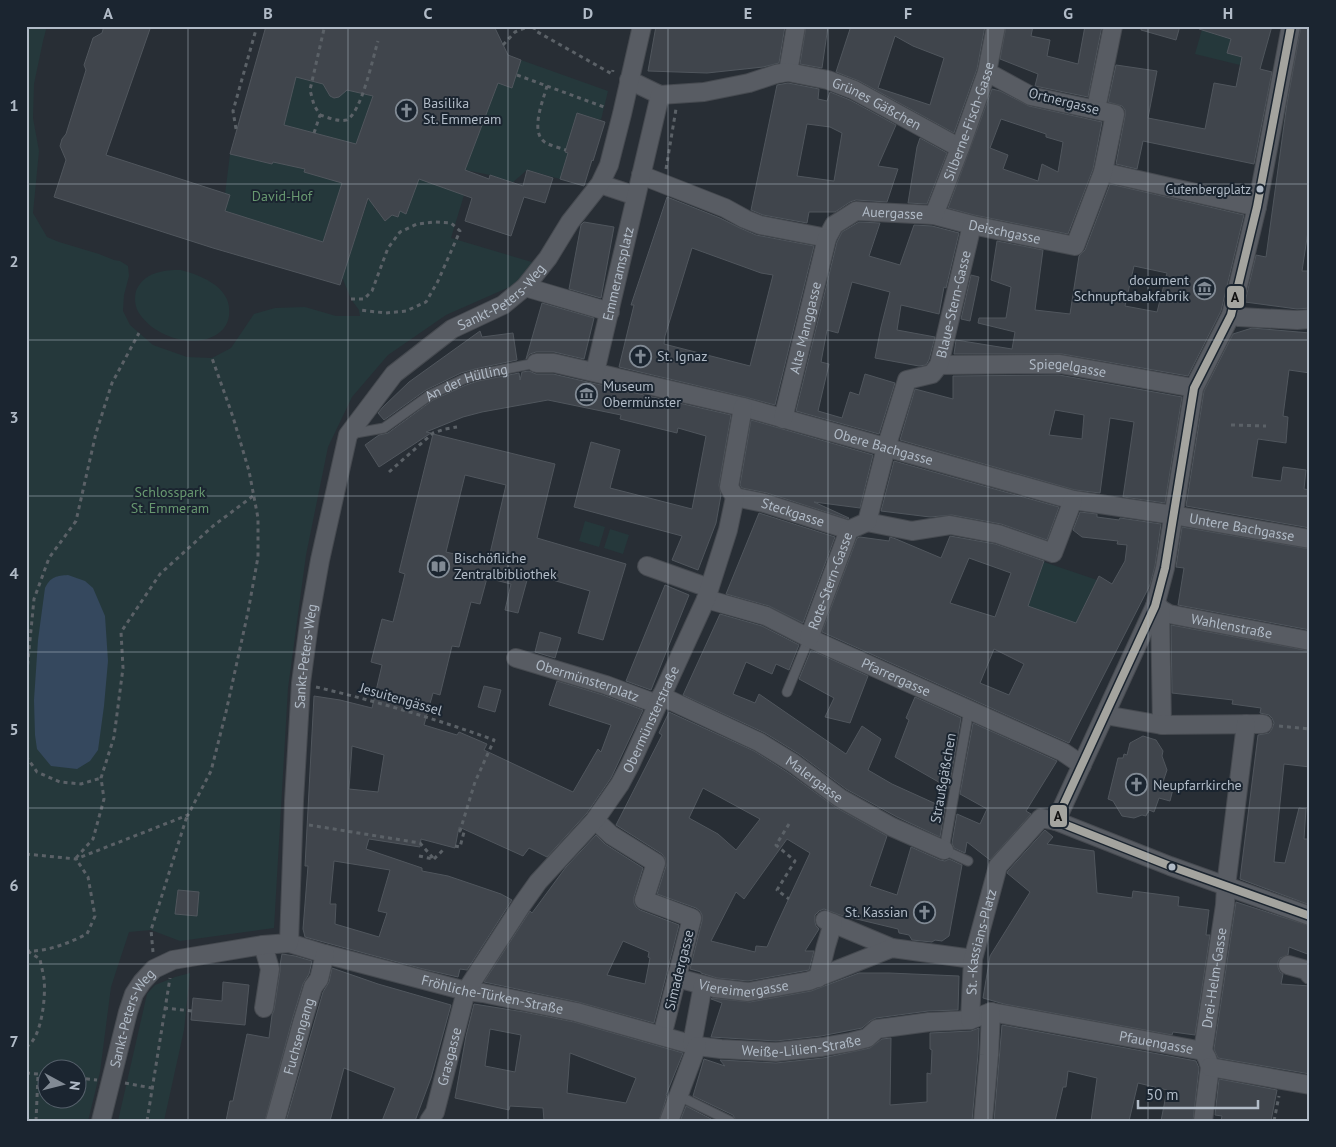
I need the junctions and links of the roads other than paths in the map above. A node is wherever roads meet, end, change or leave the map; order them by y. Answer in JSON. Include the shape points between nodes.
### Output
{"nodes":[{"id":1,"x":642,"y":26,"type":"edge"},
{"id":2,"x":796,"y":26,"type":"edge"},
{"id":3,"x":996,"y":26,"type":"edge"},
{"id":4,"x":1113,"y":26,"type":"edge"},
{"id":5,"x":1292,"y":26,"type":"edge"},
{"id":6,"x":788,"y":72,"type":"junction"},
{"id":7,"x":987,"y":72,"type":"junction"},
{"id":8,"x":629,"y":80,"type":"junction"},
{"id":9,"x":660,"y":95,"type":"junction"},
{"id":10,"x":1096,"y":109,"type":"junction"},
{"id":11,"x":960,"y":148,"type":"junction"},
{"id":12,"x":1102,"y":172,"type":"junction"},
{"id":13,"x":641,"y":175,"type":"junction"},
{"id":14,"x":600,"y":184,"type":"junction"},
{"id":15,"x":636,"y":196,"type":"junction"},
{"id":16,"x":1257,"y":207,"type":"junction"},
{"id":17,"x":934,"y":215,"type":"junction"},
{"id":18,"x":972,"y":225,"type":"junction"},
{"id":19,"x":827,"y":238,"type":"junction"},
{"id":20,"x":525,"y":287,"type":"junction"},
{"id":21,"x":610,"y":312,"type":"junction"},
{"id":22,"x":1231,"y":315,"type":"junction"},
{"id":23,"x":1310,"y":319,"type":"edge"},
{"id":24,"x":536,"y":363,"type":"joint"},
{"id":25,"x":939,"y":365,"type":"junction"},
{"id":26,"x":595,"y":372,"type":"junction"},
{"id":27,"x":1194,"y":388,"type":"junction"},
{"id":28,"x":743,"y":407,"type":"junction"},
{"id":29,"x":783,"y":418,"type":"junction"},
{"id":30,"x":348,"y":434,"type":"junction"},
{"id":31,"x":886,"y":448,"type":"junction"},
{"id":32,"x":735,"y":496,"type":"junction"},
{"id":33,"x":1073,"y":500,"type":"junction"},
{"id":34,"x":1173,"y":515,"type":"junction"},
{"id":35,"x":867,"y":522,"type":"junction"},
{"id":36,"x":849,"y":530,"type":"junction"},
{"id":37,"x":1310,"y":539,"type":"edge"},
{"id":38,"x":647,"y":566,"type":"dead end"},
{"id":39,"x":708,"y":593,"type":"junction"},
{"id":40,"x":1157,"y":607,"type":"junction"},
{"id":41,"x":808,"y":638,"type":"junction"},
{"id":42,"x":1310,"y":641,"type":"edge"},
{"id":43,"x":516,"y":658,"type":"dead end"},
{"id":44,"x":787,"y":692,"type":"dead end"},
{"id":45,"x":659,"y":700,"type":"junction"},
{"id":46,"x":969,"y":710,"type":"junction"},
{"id":47,"x":1105,"y":715,"type":"junction"},
{"id":48,"x":1162,"y":724,"type":"junction"},
{"id":49,"x":1082,"y":765,"type":"junction"},
{"id":50,"x":594,"y":820,"type":"junction"},
{"id":51,"x":1056,"y":821,"type":"junction"},
{"id":52,"x":944,"y":850,"type":"junction"},
{"id":53,"x":968,"y":861,"type":"dead end"},
{"id":54,"x":1232,"y":888,"type":"junction"},
{"id":55,"x":1310,"y":916,"type":"edge"},
{"id":56,"x":289,"y":943,"type":"junction"},
{"id":57,"x":263,"y":945,"type":"junction"},
{"id":58,"x":892,"y":948,"type":"junction"},
{"id":59,"x":325,"y":954,"type":"junction"},
{"id":60,"x":973,"y":959,"type":"junction"},
{"id":61,"x":1288,"y":965,"type":"dead end"},
{"id":62,"x":1310,"y":975,"type":"edge"},
{"id":63,"x":677,"y":978,"type":"junction"},
{"id":64,"x":813,"y":980,"type":"junction"},
{"id":65,"x":703,"y":985,"type":"junction"},
{"id":66,"x":466,"y":991,"type":"junction"},
{"id":67,"x":264,"y":1008,"type":"dead end"},
{"id":68,"x":991,"y":1012,"type":"junction"},
{"id":69,"x":970,"y":1020,"type":"junction"},
{"id":70,"x":662,"y":1036,"type":"junction"},
{"id":71,"x":695,"y":1045,"type":"junction"},
{"id":72,"x":1202,"y":1051,"type":"junction"},
{"id":73,"x":1210,"y":1067,"type":"junction"},
{"id":74,"x":1310,"y":1085,"type":"edge"},
{"id":75,"x":679,"y":1096,"type":"junction"},
{"id":76,"x":434,"y":1118,"type":"edge"},
{"id":77,"x":101,"y":1121,"type":"edge"},
{"id":78,"x":275,"y":1121,"type":"edge"},
{"id":79,"x":669,"y":1121,"type":"edge"},
{"id":80,"x":730,"y":1121,"type":"edge"},
{"id":81,"x":984,"y":1121,"type":"edge"},
{"id":82,"x":1203,"y":1121,"type":"edge"}],
"edges":[{"from":1,"to":8,"type":"street","name":"Sankt-Peters-Weg"},
{"from":2,"to":6,"type":"street"},
{"from":3,"to":7,"type":"street","name":"Silberne-Fisch-Gasse"},
{"from":4,"to":10,"type":"street"},
{"from":5,"to":16,"type":"street"},
{"from":6,"to":9,"type":"street","via":[[704,92]]},
{"from":6,"to":11,"type":"street","name":"Grünes Gäßchen","via":[[828,80],[854,90]]},
{"from":7,"to":10,"type":"street","name":"Ortnergasse","via":[[1031,96]]},
{"from":7,"to":11,"type":"street","name":"Silberne-Fisch-Gasse"},
{"from":8,"to":9,"type":"street"},
{"from":8,"to":14,"type":"street","name":"Sankt-Peters-Weg","via":[[609,165]]},
{"from":9,"to":13,"type":"street","name":"Emmeramsplatz"},
{"from":10,"to":12,"type":"street","name":"Ortnergasse","via":[[1115,114]]},
{"from":11,"to":17,"type":"street","name":"Silberne-Fisch-Gasse"},
{"from":12,"to":16,"type":"street"},
{"from":12,"to":18,"type":"street","name":"Deischgasse","via":[[1075,246]]},
{"from":13,"to":15,"type":"street","name":"Emmeramsplatz"},
{"from":13,"to":19,"type":"street","via":[[725,208],[745,220]]},
{"from":14,"to":15,"type":"street"},
{"from":14,"to":20,"type":"street","name":"Sankt-Peters-Weg"},
{"from":15,"to":21,"type":"street","name":"Emmeramsplatz"},
{"from":16,"to":22,"type":"street"},
{"from":17,"to":18,"type":"street","name":"Deischgasse"},
{"from":17,"to":19,"type":"street","name":"Auergasse","via":[[856,211],[834,225]]},
{"from":18,"to":25,"type":"street","name":"Blaue-Stern-Gasse"},
{"from":19,"to":29,"type":"street","name":"Alte Manggasse"},
{"from":20,"to":21,"type":"street"},
{"from":20,"to":30,"type":"street","name":"Sankt-Peters-Weg","via":[[503,305],[452,329],[394,374]]},
{"from":21,"to":26,"type":"street","name":"Emmeramsplatz"},
{"from":22,"to":23,"type":"street"},
{"from":22,"to":27,"type":"street"},
{"from":24,"to":26,"type":"street","name":"An der Hülling","via":[[554,363]]},
{"from":24,"to":30,"type":"lane","name":"An der Hülling","via":[[464,379],[430,395],[384,428]]},
{"from":25,"to":27,"type":"street","name":"Spiegelgasse","via":[[1060,364]]},
{"from":25,"to":31,"type":"street","name":"Blaue-Stern-Gasse","via":[[932,374],[907,380]]},
{"from":26,"to":28,"type":"street","name":"Obere Bachgasse"},
{"from":27,"to":34,"type":"street"},
{"from":28,"to":29,"type":"street","name":"Obere Bachgasse"},
{"from":28,"to":32,"type":"street","name":"Obermünsterstraße","via":[[729,487]]},
{"from":29,"to":31,"type":"street","name":"Obere Bachgasse"},
{"from":30,"to":56,"type":"street","name":"Sankt-Peters-Weg","via":[[320,560],[301,683]]},
{"from":31,"to":33,"type":"street","name":"Obere Bachgasse"},
{"from":31,"to":35,"type":"street","name":"Rote-Stern-Gasse"},
{"from":32,"to":36,"type":"street","name":"Steckgasse"},
{"from":32,"to":39,"type":"street","name":"Obermünsterstraße"},
{"from":33,"to":34,"type":"street","name":"Obere Bachgasse"},
{"from":33,"to":35,"type":"street","via":[[1053,553],[998,534],[950,525],[912,531]]},
{"from":34,"to":37,"type":"street","name":"Untere Bachgasse"},
{"from":34,"to":40,"type":"street"},
{"from":35,"to":36,"type":"street","name":"Rote-Stern-Gasse"},
{"from":36,"to":41,"type":"street","name":"Rote-Stern-Gasse"},
{"from":38,"to":39,"type":"street"},
{"from":39,"to":41,"type":"street","name":"Pfarrergasse","via":[[766,616]]},
{"from":39,"to":45,"type":"street","name":"Obermünsterstraße"},
{"from":40,"to":42,"type":"street","name":"Wahlenstraße","via":[[1169,614]]},
{"from":40,"to":47,"type":"street"},
{"from":40,"to":48,"type":"street"},
{"from":41,"to":44,"type":"lane"},
{"from":41,"to":46,"type":"street","name":"Pfarrergasse"},
{"from":43,"to":45,"type":"street","name":"Obermünsterplatz"},
{"from":45,"to":50,"type":"street","name":"Obermünsterstraße","via":[[627,772]]},
{"from":45,"to":52,"type":"street","name":"Malergasse","via":[[759,742],[840,798],[892,827]]},
{"from":46,"to":49,"type":"street","name":"Pfarrergasse","via":[[1063,752]]},
{"from":46,"to":52,"type":"lane","name":"Straußgäßchen"},
{"from":47,"to":48,"type":"street"},
{"from":47,"to":49,"type":"street"},
{"from":48,"to":54,"type":"street","name":"Drei-Helm-Gasse","via":[[1255,724]]},
{"from":49,"to":51,"type":"street"},
{"from":50,"to":63,"type":"street","name":"Simadergasse","via":[[611,835],[656,863],[644,900],[692,918]]},
{"from":50,"to":66,"type":"street","name":"Obermünsterstraße","via":[[538,882]]},
{"from":51,"to":54,"type":"street"},
{"from":51,"to":60,"type":"street","name":"St. -Kassians-Platz","via":[[1041,818],[998,866]]},
{"from":52,"to":53,"type":"lane","name":"Malergasse"},
{"from":54,"to":55,"type":"street"},
{"from":54,"to":72,"type":"street","name":"Drei-Helm-Gasse","via":[[1225,904]]},
{"from":56,"to":57,"type":"street","name":"Sankt-Peters-Weg"},
{"from":56,"to":59,"type":"street","name":"Fröhliche-Türken-Straße"},
{"from":57,"to":67,"type":"street","via":[[270,969]]},
{"from":57,"to":77,"type":"street","name":"Sankt-Peters-Weg","via":[[174,960],[154,969],[142,982],[128,1012]]},
{"from":58,"to":60,"type":"street"},
{"from":58,"to":64,"type":"street","name":"Viereimergasse"},
{"from":58,"to":64,"type":"street","via":[[829,922],[826,946]]},
{"from":59,"to":66,"type":"street","name":"Fröhliche-Türken-Straße"},
{"from":59,"to":78,"type":"street","name":"Fuchsengang","via":[[319,980],[313,987],[305,1012]]},
{"from":60,"to":69,"type":"street","name":"St. -Kassians-Platz"},
{"from":61,"to":62,"type":"street","via":[[1306,970]]},
{"from":63,"to":65,"type":"street","name":"Viereimergasse"},
{"from":63,"to":70,"type":"street","name":"Simadergasse"},
{"from":64,"to":65,"type":"street","name":"Viereimergasse","via":[[748,992]]},
{"from":65,"to":71,"type":"street"},
{"from":66,"to":70,"type":"street","name":"Fröhliche-Türken-Straße","via":[[576,1012]]},
{"from":66,"to":76,"type":"street","name":"Grasgasse"},
{"from":68,"to":69,"type":"street","name":"Weiße-Lilien-Straße"},
{"from":68,"to":72,"type":"street","name":"Pfauengasse"},
{"from":68,"to":81,"type":"street"},
{"from":69,"to":71,"type":"street","name":"Weiße-Lilien-Straße","via":[[877,1029],[867,1038],[852,1042],[776,1052]]},
{"from":70,"to":71,"type":"street","name":"Fröhliche-Türken-Straße"},
{"from":71,"to":75,"type":"street"},
{"from":72,"to":73,"type":"street","name":"Pfauengasse"},
{"from":73,"to":74,"type":"street"},
{"from":73,"to":82,"type":"street"},
{"from":75,"to":79,"type":"street"},
{"from":75,"to":80,"type":"lane"}]}
